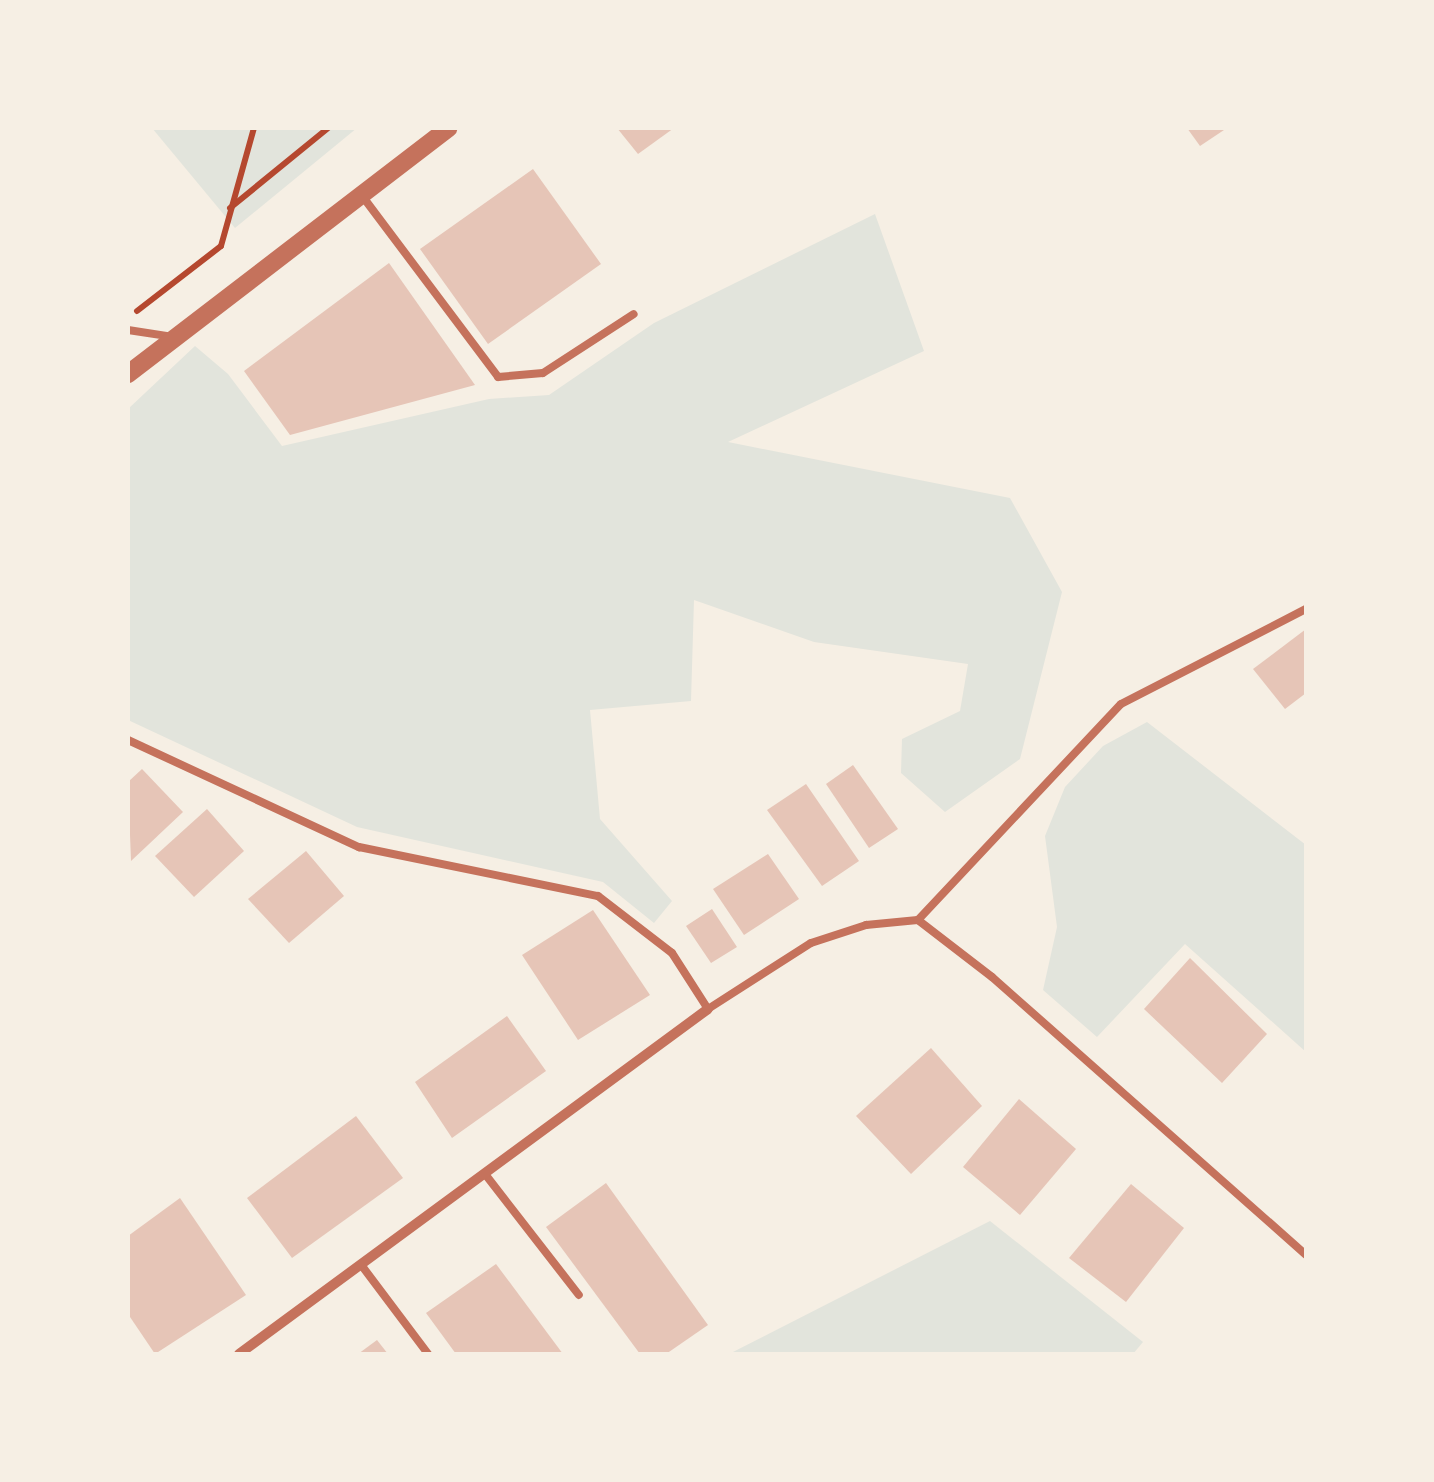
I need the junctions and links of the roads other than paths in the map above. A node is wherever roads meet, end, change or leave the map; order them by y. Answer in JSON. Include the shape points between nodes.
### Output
{"nodes":[{"id":1,"x":448,"y":128,"type":"edge"},
{"id":2,"x":360,"y":193,"type":"junction"},
{"id":3,"x":634,"y":314,"type":"dead end"},
{"id":4,"x":128,"y":330,"type":"edge"},
{"id":5,"x":178,"y":337,"type":"junction"},
{"id":6,"x":128,"y":374,"type":"edge"},
{"id":7,"x":1306,"y":609,"type":"edge"},
{"id":8,"x":128,"y":740,"type":"edge"},
{"id":9,"x":918,"y":920,"type":"junction"},
{"id":10,"x":708,"y":1009,"type":"junction"},
{"id":11,"x":485,"y":1174,"type":"junction"},
{"id":12,"x":1306,"y":1255,"type":"edge"},
{"id":13,"x":362,"y":1266,"type":"junction"},
{"id":14,"x":579,"y":1295,"type":"dead end"},
{"id":15,"x":239,"y":1354,"type":"edge"},
{"id":16,"x":428,"y":1354,"type":"edge"}],
"edges":[{"from":1,"to":2,"type":"street"},
{"from":2,"to":3,"type":"lane","via":[[498,377],[543,373]]},
{"from":2,"to":5,"type":"street"},
{"from":4,"to":5,"type":"lane"},
{"from":5,"to":6,"type":"street"},
{"from":7,"to":9,"type":"lane","via":[[1120,704]]},
{"from":8,"to":10,"type":"lane","via":[[359,847],[598,896],[672,953]]},
{"from":9,"to":10,"type":"lane","via":[[866,925],[812,943]]},
{"from":9,"to":12,"type":"lane","via":[[992,977]]},
{"from":10,"to":11,"type":"street"},
{"from":11,"to":13,"type":"street"},
{"from":11,"to":14,"type":"lane"},
{"from":13,"to":15,"type":"street"},
{"from":13,"to":16,"type":"lane"}]}
